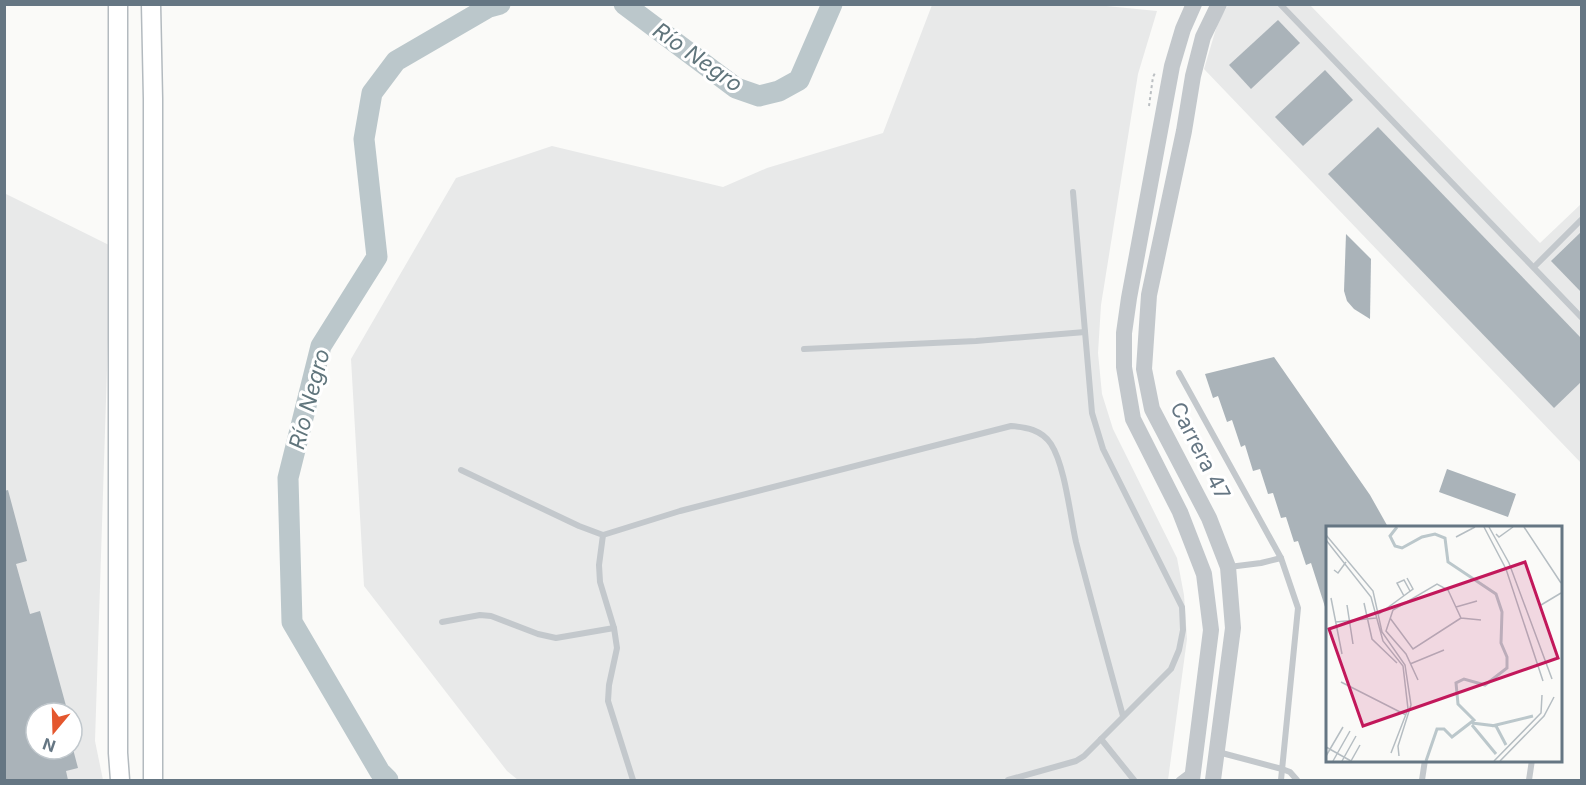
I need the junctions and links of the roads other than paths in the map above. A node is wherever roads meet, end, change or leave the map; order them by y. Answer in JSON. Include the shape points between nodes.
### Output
{"nodes":[{"id":1,"x":118,"y":4,"type":"edge"},
{"id":2,"x":151,"y":4,"type":"edge"},
{"id":3,"x":1194,"y":4,"type":"edge"},
{"id":4,"x":1219,"y":4,"type":"edge"},
{"id":5,"x":1280,"y":4,"type":"edge"},
{"id":6,"x":1073,"y":192,"type":"dead end"},
{"id":7,"x":1581,"y":219,"type":"edge"},
{"id":8,"x":1534,"y":267,"type":"junction"},
{"id":9,"x":1581,"y":318,"type":"edge"},
{"id":10,"x":1085,"y":332,"type":"junction"},
{"id":11,"x":804,"y":349,"type":"dead end"},
{"id":12,"x":1179,"y":373,"type":"dead end"},
{"id":13,"x":460,"y":470,"type":"dead end"},
{"id":14,"x":603,"y":535,"type":"junction"},
{"id":15,"x":1281,"y":558,"type":"junction"},
{"id":16,"x":1228,"y":567,"type":"junction"},
{"id":17,"x":442,"y":622,"type":"dead end"},
{"id":18,"x":614,"y":628,"type":"junction"},
{"id":19,"x":1123,"y":716,"type":"junction"},
{"id":20,"x":1101,"y":739,"type":"junction"},
{"id":21,"x":1218,"y":752,"type":"junction"},
{"id":22,"x":1425,"y":761,"type":"edge"},
{"id":23,"x":1532,"y":761,"type":"edge"},
{"id":24,"x":1282,"y":769,"type":"junction"},
{"id":25,"x":1193,"y":775,"type":"edge"},
{"id":26,"x":120,"y":780,"type":"edge"},
{"id":27,"x":153,"y":780,"type":"edge"},
{"id":28,"x":633,"y":780,"type":"edge"},
{"id":29,"x":1008,"y":780,"type":"edge"},
{"id":30,"x":1134,"y":780,"type":"edge"},
{"id":31,"x":1179,"y":780,"type":"edge"},
{"id":32,"x":1214,"y":780,"type":"edge"},
{"id":33,"x":1281,"y":780,"type":"edge"},
{"id":34,"x":1297,"y":780,"type":"edge"},
{"id":35,"x":1422,"y":780,"type":"edge"},
{"id":36,"x":1529,"y":780,"type":"edge"}],
"edges":[{"from":1,"to":26,"type":"main road"},
{"from":2,"to":27,"type":"main road"},
{"from":3,"to":25,"type":"street","via":[[1172,66],[1124,333],[1124,367],[1133,419],[1180,512],[1204,574],[1210,630]]},
{"from":4,"to":16,"type":"street","name":"Carrera 47","via":[[1203,37],[1192,75],[1149,296],[1144,369],[1152,409],[1209,518]]},
{"from":5,"to":8,"type":"lane"},
{"from":6,"to":10,"type":"lane"},
{"from":7,"to":8,"type":"lane"},
{"from":8,"to":9,"type":"lane"},
{"from":10,"to":11,"type":"lane"},
{"from":10,"to":19,"type":"lane","via":[[1092,413],[1103,449],[1182,607],[1184,630],[1171,669]]},
{"from":12,"to":15,"type":"lane"},
{"from":13,"to":14,"type":"lane"},
{"from":14,"to":18,"type":"lane","via":[[598,565],[600,582]]},
{"from":14,"to":19,"type":"lane","via":[[680,511],[1011,426],[1027,427],[1043,434],[1056,458]]},
{"from":15,"to":16,"type":"lane"},
{"from":15,"to":24,"type":"lane","via":[[1298,608]]},
{"from":16,"to":21,"type":"street","name":"Carrera 47","via":[[1233,628]]},
{"from":17,"to":18,"type":"lane","via":[[491,616],[556,638]]},
{"from":18,"to":28,"type":"lane","via":[[617,648],[609,701]]},
{"from":19,"to":20,"type":"lane"},
{"from":20,"to":29,"type":"lane","via":[[1076,761]]},
{"from":20,"to":30,"type":"lane"},
{"from":21,"to":24,"type":"lane"},
{"from":21,"to":32,"type":"street","name":"Carrera 47"},
{"from":22,"to":35,"type":"lane"},
{"from":23,"to":36,"type":"lane"},
{"from":24,"to":33,"type":"lane"},
{"from":24,"to":34,"type":"lane"},
{"from":25,"to":31,"type":"lane"}]}
